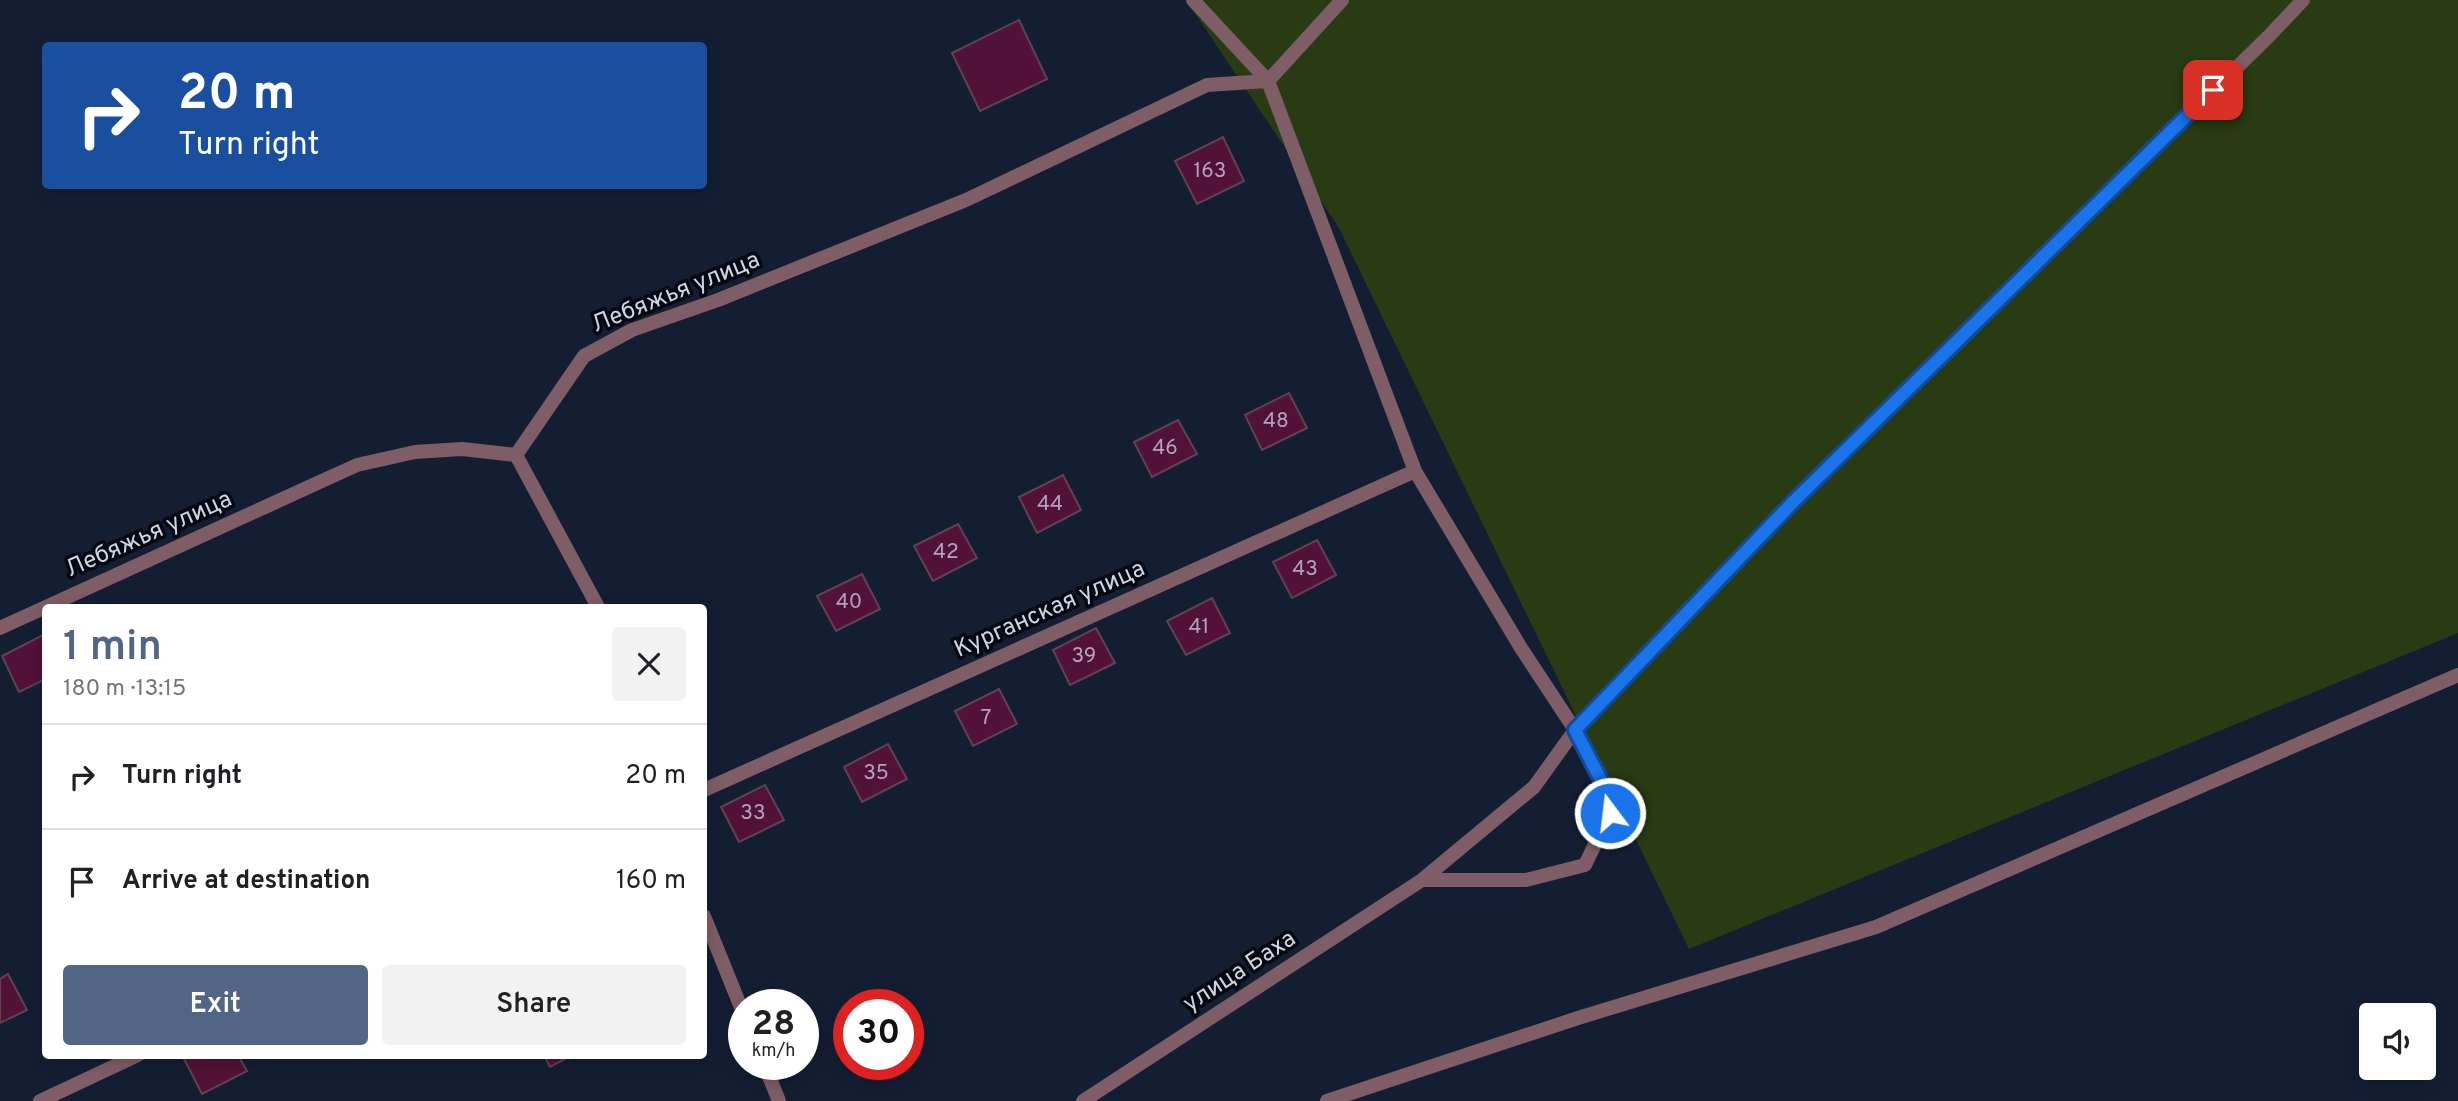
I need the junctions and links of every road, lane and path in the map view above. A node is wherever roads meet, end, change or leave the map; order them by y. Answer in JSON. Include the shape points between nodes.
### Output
{"nodes":[{"id":1,"x":1193,"y":0,"type":"edge"},
{"id":2,"x":1342,"y":0,"type":"edge"},
{"id":3,"x":2303,"y":0,"type":"edge"},
{"id":4,"x":1268,"y":81,"type":"junction"},
{"id":5,"x":516,"y":455,"type":"junction"},
{"id":6,"x":1415,"y":471,"type":"junction"},
{"id":7,"x":53,"y":604,"type":"edge"},
{"id":8,"x":596,"y":604,"type":"edge"},
{"id":9,"x":42,"y":609,"type":"edge"},
{"id":10,"x":0,"y":628,"type":"edge"},
{"id":11,"x":2458,"y":675,"type":"edge"},
{"id":12,"x":1575,"y":730,"type":"junction"},
{"id":13,"x":707,"y":789,"type":"edge"},
{"id":14,"x":1422,"y":880,"type":"junction"},
{"id":15,"x":707,"y":923,"type":"edge"},
{"id":16,"x":734,"y":989,"type":"edge"},
{"id":17,"x":129,"y":1059,"type":"edge"},
{"id":18,"x":770,"y":1080,"type":"edge"},
{"id":19,"x":40,"y":1101,"type":"edge"},
{"id":20,"x":779,"y":1101,"type":"edge"},
{"id":21,"x":1083,"y":1101,"type":"edge"},
{"id":22,"x":1327,"y":1101,"type":"edge"}],
"edges":[{"from":1,"to":4,"type":"street"},
{"from":2,"to":4,"type":"street"},
{"from":3,"to":12,"type":"street","name":"улица Баха","via":[[1794,501]]},
{"from":4,"to":5,"type":"street","name":"Лебяжья улица","via":[[1207,85],[966,200],[632,330],[584,356]]},
{"from":4,"to":6,"type":"street"},
{"from":5,"to":7,"type":"street","name":"Лебяжья улица","via":[[461,449],[415,452],[358,465]]},
{"from":5,"to":8,"type":"street"},
{"from":6,"to":12,"type":"street"},
{"from":6,"to":13,"type":"street","name":"Курганская улица"},
{"from":9,"to":10,"type":"street","name":"Лебяжья улица"},
{"from":11,"to":22,"type":"street","via":[[1876,926]]},
{"from":12,"to":14,"type":"street","name":"улица Баха","via":[[1534,787]]},
{"from":12,"to":14,"type":"street","via":[[1603,784],[1610,813],[1585,865],[1526,880]]},
{"from":14,"to":21,"type":"street","name":"улица Баха"},
{"from":15,"to":16,"type":"street"},
{"from":17,"to":19,"type":"street"},
{"from":18,"to":20,"type":"street"}]}
